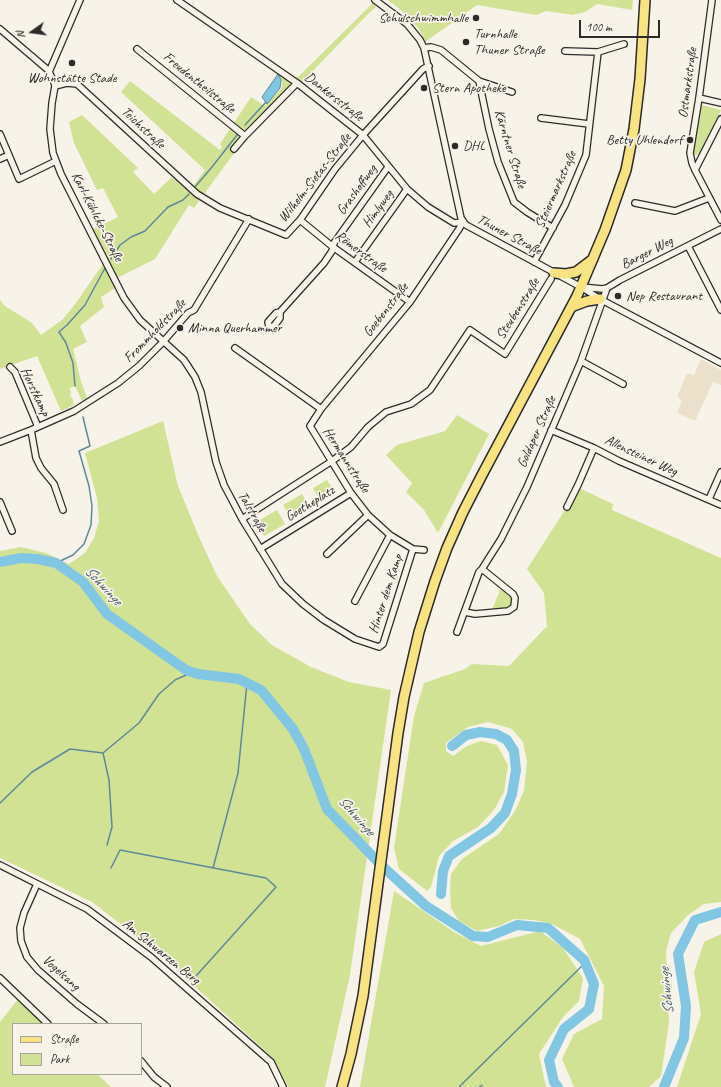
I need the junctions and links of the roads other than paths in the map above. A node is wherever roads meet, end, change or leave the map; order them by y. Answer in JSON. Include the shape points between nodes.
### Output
{"nodes":[{"id":1,"x":80,"y":0,"type":"edge"},
{"id":2,"x":177,"y":0,"type":"edge"},
{"id":3,"x":376,"y":0,"type":"edge"},
{"id":4,"x":645,"y":0,"type":"edge"},
{"id":5,"x":712,"y":0,"type":"edge"},
{"id":6,"x":0,"y":29,"type":"edge"},
{"id":7,"x":624,"y":44,"type":"dead end"},
{"id":8,"x":424,"y":48,"type":"junction"},
{"id":9,"x":137,"y":49,"type":"dead end"},
{"id":10,"x":565,"y":51,"type":"dead end"},
{"id":11,"x":598,"y":52,"type":"junction"},
{"id":12,"x":429,"y":66,"type":"junction"},
{"id":13,"x":49,"y":72,"type":"junction"},
{"id":14,"x":479,"y":81,"type":"junction"},
{"id":15,"x":297,"y":82,"type":"junction"},
{"id":16,"x":55,"y":86,"type":"junction"},
{"id":17,"x":512,"y":92,"type":"dead end"},
{"id":18,"x":699,"y":98,"type":"junction"},
{"id":19,"x":721,"y":103,"type":"edge"},
{"id":20,"x":541,"y":118,"type":"dead end"},
{"id":21,"x":721,"y":119,"type":"edge"},
{"id":22,"x":589,"y":124,"type":"junction"},
{"id":23,"x":0,"y":134,"type":"edge"},
{"id":24,"x":363,"y":135,"type":"junction"},
{"id":25,"x":245,"y":136,"type":"junction"},
{"id":26,"x":234,"y":149,"type":"dead end"},
{"id":27,"x":9,"y":155,"type":"junction"},
{"id":28,"x":0,"y":160,"type":"edge"},
{"id":29,"x":56,"y":160,"type":"junction"},
{"id":30,"x":388,"y":167,"type":"junction"},
{"id":31,"x":694,"y":170,"type":"junction"},
{"id":32,"x":407,"y":189,"type":"junction"},
{"id":33,"x":709,"y":198,"type":"junction"},
{"id":34,"x":635,"y":203,"type":"dead end"},
{"id":35,"x":249,"y":219,"type":"junction"},
{"id":36,"x":300,"y":220,"type":"junction"},
{"id":37,"x":721,"y":220,"type":"edge"},
{"id":38,"x":463,"y":222,"type":"junction"},
{"id":39,"x":553,"y":228,"type":"junction"},
{"id":40,"x":721,"y":229,"type":"edge"},
{"id":41,"x":286,"y":235,"type":"joint"},
{"id":42,"x":688,"y":246,"type":"junction"},
{"id":43,"x":333,"y":247,"type":"junction"},
{"id":44,"x":594,"y":258,"type":"junction"},
{"id":45,"x":355,"y":262,"type":"junction"},
{"id":46,"x":534,"y":262,"type":"junction"},
{"id":47,"x":553,"y":276,"type":"junction"},
{"id":48,"x":581,"y":287,"type":"junction"},
{"id":49,"x":607,"y":288,"type":"junction"},
{"id":50,"x":601,"y":299,"type":"junction"},
{"id":51,"x":410,"y":302,"type":"junction"},
{"id":52,"x":571,"y":307,"type":"junction"},
{"id":53,"x":721,"y":310,"type":"edge"},
{"id":54,"x":280,"y":312,"type":"dead end"},
{"id":55,"x":163,"y":342,"type":"junction"},
{"id":56,"x":235,"y":348,"type":"dead end"},
{"id":57,"x":581,"y":362,"type":"junction"},
{"id":58,"x":721,"y":363,"type":"edge"},
{"id":59,"x":10,"y":367,"type":"dead end"},
{"id":60,"x":623,"y":384,"type":"dead end"},
{"id":61,"x":321,"y":409,"type":"junction"},
{"id":62,"x":38,"y":427,"type":"junction"},
{"id":63,"x":31,"y":430,"type":"junction"},
{"id":64,"x":552,"y":430,"type":"junction"},
{"id":65,"x":0,"y":442,"type":"edge"},
{"id":66,"x":594,"y":448,"type":"junction"},
{"id":67,"x":332,"y":461,"type":"junction"},
{"id":68,"x":721,"y":472,"type":"edge"},
{"id":69,"x":351,"y":493,"type":"junction"},
{"id":70,"x":709,"y":499,"type":"junction"},
{"id":71,"x":0,"y":502,"type":"edge"},
{"id":72,"x":721,"y":505,"type":"edge"},
{"id":73,"x":567,"y":507,"type":"dead end"},
{"id":74,"x":63,"y":510,"type":"dead end"},
{"id":75,"x":368,"y":515,"type":"junction"},
{"id":76,"x":242,"y":519,"type":"junction"},
{"id":77,"x":12,"y":531,"type":"dead end"},
{"id":78,"x":390,"y":535,"type":"junction"},
{"id":79,"x":260,"y":549,"type":"junction"},
{"id":80,"x":413,"y":549,"type":"junction"},
{"id":81,"x":424,"y":550,"type":"dead end"},
{"id":82,"x":327,"y":554,"type":"dead end"},
{"id":83,"x":482,"y":569,"type":"junction"},
{"id":84,"x":355,"y":601,"type":"dead end"},
{"id":85,"x":465,"y":612,"type":"junction"},
{"id":86,"x":457,"y":632,"type":"dead end"},
{"id":87,"x":381,"y":646,"type":"joint"},
{"id":88,"x":0,"y":865,"type":"edge"},
{"id":89,"x":37,"y":884,"type":"junction"},
{"id":90,"x":0,"y":978,"type":"edge"},
{"id":91,"x":47,"y":1023,"type":"edge"},
{"id":92,"x":103,"y":1023,"type":"edge"},
{"id":93,"x":142,"y":1062,"type":"edge"},
{"id":94,"x":166,"y":1087,"type":"edge"},
{"id":95,"x":283,"y":1087,"type":"edge"},
{"id":96,"x":342,"y":1087,"type":"edge"}],
"edges":[{"from":1,"to":13,"type":"street"},
{"from":2,"to":15,"type":"street","name":"Dankersstraße"},
{"from":3,"to":8,"type":"street","name":"Thuner Straße","via":[[407,24]]},
{"from":4,"to":44,"type":"main road","via":[[640,79],[626,170]]},
{"from":5,"to":18,"type":"street","name":"Ostmarkstraße"},
{"from":6,"to":13,"type":"street"},
{"from":7,"to":11,"type":"street"},
{"from":8,"to":12,"type":"street","name":"Thuner Straße"},
{"from":8,"to":14,"type":"street","via":[[441,50]]},
{"from":9,"to":25,"type":"street","name":"Freudentheilstraße"},
{"from":10,"to":11,"type":"street"},
{"from":11,"to":22,"type":"street","name":"Steiermarkstraße"},
{"from":12,"to":24,"type":"street","name":"Wilhelm-Sietas-Straße","via":[[422,69]]},
{"from":12,"to":38,"type":"street","name":"Thuner Straße"},
{"from":13,"to":16,"type":"street"},
{"from":14,"to":17,"type":"street"},
{"from":14,"to":39,"type":"street","name":"Kärntner Straße","via":[[498,162],[514,202]]},
{"from":15,"to":24,"type":"street","name":"Dankersstraße"},
{"from":15,"to":25,"type":"street"},
{"from":16,"to":29,"type":"street","name":"Karl-Kühlcke-Straße","via":[[50,129]]},
{"from":16,"to":35,"type":"street","name":"Teichstraße","via":[[77,84],[197,194],[220,208]]},
{"from":18,"to":19,"type":"street"},
{"from":18,"to":31,"type":"street","name":"Ostmarkstraße","via":[[690,153]]},
{"from":20,"to":22,"type":"street"},
{"from":21,"to":31,"type":"street"},
{"from":22,"to":39,"type":"street","name":"Steiermarkstraße","via":[[586,156]]},
{"from":23,"to":27,"type":"street"},
{"from":24,"to":30,"type":"street","name":"Dankersstraße"},
{"from":24,"to":36,"type":"street","name":"Wilhelm-Sietas-Straße","via":[[335,169]]},
{"from":25,"to":26,"type":"street"},
{"from":27,"to":28,"type":"street"},
{"from":27,"to":29,"type":"street","via":[[19,179]]},
{"from":29,"to":55,"type":"street","name":"Karl-Kühlcke-Straße","via":[[124,298],[140,320]]},
{"from":30,"to":32,"type":"street","name":"Dankersstraße"},
{"from":30,"to":43,"type":"street","name":"Grashoffweg"},
{"from":31,"to":33,"type":"street","name":"Ostmarkstraße"},
{"from":32,"to":38,"type":"street","name":"Dankersstraße","via":[[428,207],[454,223]]},
{"from":32,"to":45,"type":"street","name":"Himlyweg"},
{"from":33,"to":34,"type":"street","via":[[675,211]]},
{"from":33,"to":37,"type":"street","name":"Ostmarkstraße"},
{"from":35,"to":41,"type":"street","name":"Teichstraße"},
{"from":35,"to":55,"type":"street","name":"Frommholdstraße","via":[[194,310],[188,312]]},
{"from":36,"to":41,"type":"street","name":"Wilhelm-Sietas-Straße"},
{"from":36,"to":43,"type":"street","name":"Römerstraße"},
{"from":38,"to":46,"type":"street","name":"Thuner Straße"},
{"from":38,"to":51,"type":"street","name":"Goebenstraße"},
{"from":39,"to":46,"type":"street","name":"Steiermarkstraße"},
{"from":40,"to":42,"type":"street","name":"Barger Weg"},
{"from":42,"to":49,"type":"street","name":"Barger Weg"},
{"from":42,"to":53,"type":"street"},
{"from":43,"to":45,"type":"street","name":"Römerstraße"},
{"from":43,"to":54,"type":"street","name":"Grashoffweg","via":[[318,270]]},
{"from":44,"to":47,"type":"main road","via":[[576,272]]},
{"from":44,"to":48,"type":"main road"},
{"from":45,"to":51,"type":"street","name":"Römerstraße"},
{"from":46,"to":47,"type":"street","name":"Thuner Straße"},
{"from":47,"to":48,"type":"street","name":"Thuner Straße"},
{"from":47,"to":67,"type":"street","name":"Steubenstraße","via":[[505,354],[470,330],[430,390],[411,404],[386,412],[368,427],[351,447]]},
{"from":48,"to":49,"type":"street"},
{"from":48,"to":50,"type":"street","name":"Thuner Straße"},
{"from":48,"to":52,"type":"main road"},
{"from":49,"to":50,"type":"street","name":"Goldaper Straße"},
{"from":50,"to":52,"type":"main road"},
{"from":50,"to":57,"type":"street","name":"Goldaper Straße"},
{"from":50,"to":58,"type":"street","name":"Thuner Straße"},
{"from":51,"to":61,"type":"street","name":"Goebenstraße"},
{"from":52,"to":96,"type":"main road","via":[[457,526],[435,581],[419,632],[404,697],[363,996]]},
{"from":55,"to":62,"type":"street","name":"Frommholdstraße","via":[[118,383],[74,411]]},
{"from":55,"to":76,"type":"street","name":"Talstraße","via":[[184,360],[195,377],[201,392],[216,462],[224,485]]},
{"from":56,"to":61,"type":"street","name":"Hermannstraße"},
{"from":57,"to":60,"type":"street"},
{"from":57,"to":64,"type":"street","name":"Goldaper Straße"},
{"from":59,"to":62,"type":"street","name":"Horstkamp","via":[[15,372]]},
{"from":61,"to":67,"type":"street","name":"Hermannstraße","via":[[310,426]]},
{"from":62,"to":63,"type":"street","name":"Frommholdstraße"},
{"from":63,"to":65,"type":"street","name":"Frommholdstraße"},
{"from":63,"to":74,"type":"street","via":[[36,458],[54,484]]},
{"from":64,"to":66,"type":"street","name":"Allensteiner Weg"},
{"from":64,"to":83,"type":"street","name":"Goldaper Straße","via":[[501,539]]},
{"from":66,"to":70,"type":"street","name":"Allensteiner Weg"},
{"from":66,"to":73,"type":"street"},
{"from":67,"to":69,"type":"street","name":"Hermannstraße"},
{"from":67,"to":76,"type":"street","name":"Goetheplatz"},
{"from":68,"to":70,"type":"street"},
{"from":69,"to":75,"type":"street","name":"Hermannstraße"},
{"from":69,"to":79,"type":"street","name":"Goetheplatz"},
{"from":70,"to":72,"type":"street","name":"Allensteiner Weg"},
{"from":71,"to":77,"type":"street"},
{"from":75,"to":78,"type":"street","name":"Hermannstraße"},
{"from":75,"to":82,"type":"street"},
{"from":76,"to":79,"type":"street","name":"Talstraße"},
{"from":78,"to":80,"type":"street","name":"Hermannstraße"},
{"from":78,"to":84,"type":"street"},
{"from":79,"to":87,"type":"street","name":"Talstraße","via":[[282,584],[303,604],[355,639]]},
{"from":80,"to":81,"type":"street","name":"Hermannstraße"},
{"from":80,"to":87,"type":"street","name":"Hinter dem Kamp"},
{"from":83,"to":85,"type":"street","name":"Goldaper Straße"},
{"from":83,"to":85,"type":"street","via":[[513,594],[514,607],[508,611],[475,614]]},
{"from":85,"to":86,"type":"street","name":"Goldaper Straße"},
{"from":88,"to":89,"type":"street","name":"Am Schwarzen Berg"},
{"from":89,"to":92,"type":"street","name":"Vogelsang","via":[[24,912],[20,928],[21,941],[27,957],[38,970]]},
{"from":89,"to":95,"type":"street","name":"Am Schwarzen Berg","via":[[87,909],[151,957],[271,1062]]},
{"from":90,"to":91,"type":"street"},
{"from":93,"to":94,"type":"street"}]}
